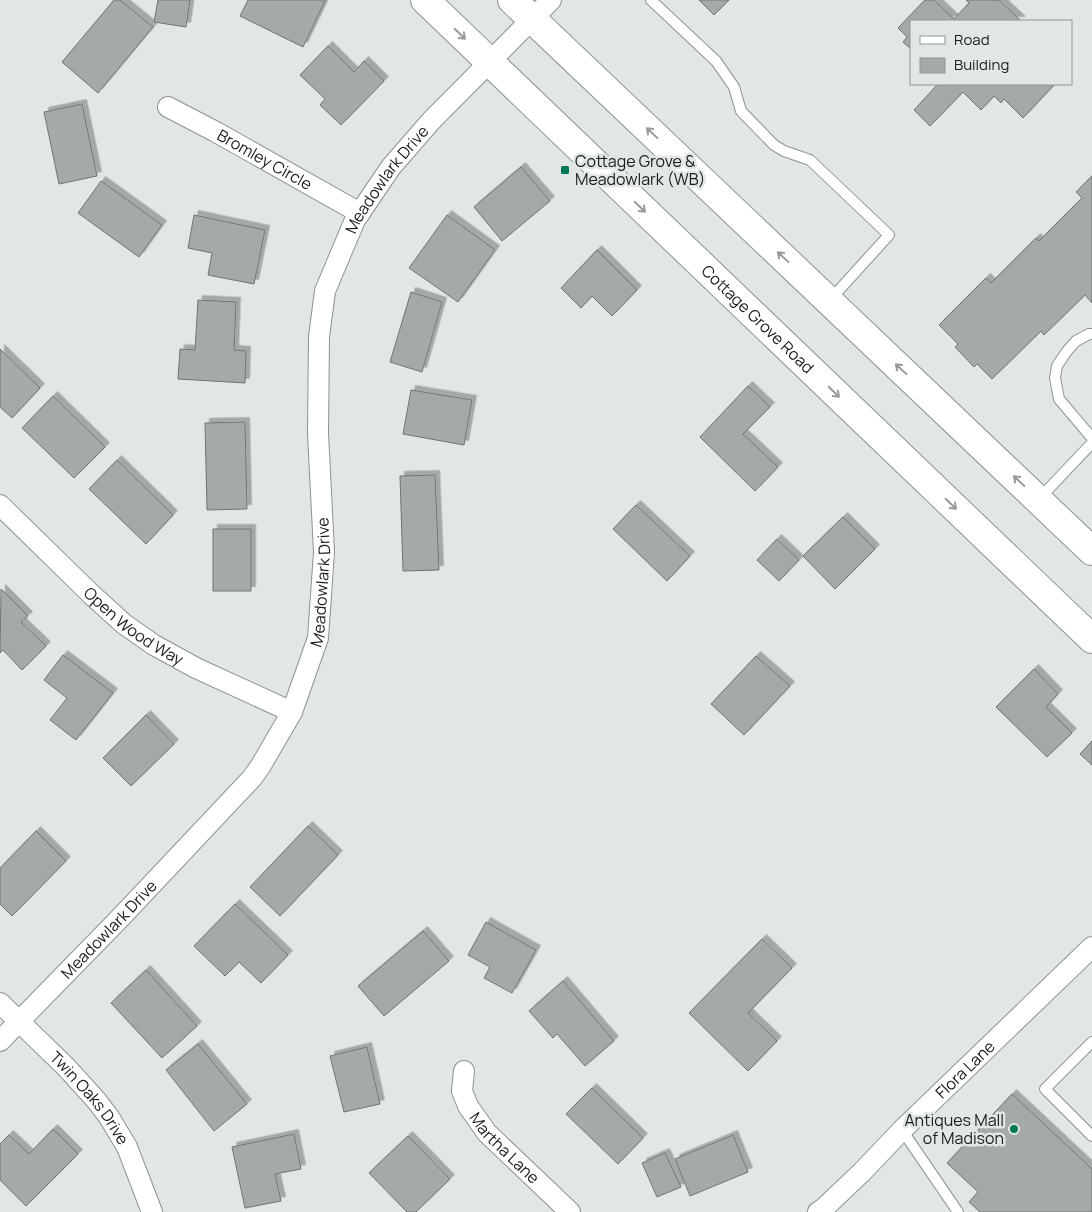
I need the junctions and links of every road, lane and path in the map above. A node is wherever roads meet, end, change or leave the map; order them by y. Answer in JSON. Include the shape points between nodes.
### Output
{"nodes":[{"id":1,"x":425,"y":0,"type":"edge"},
{"id":2,"x":512,"y":0,"type":"edge"},
{"id":3,"x":551,"y":0,"type":"edge"},
{"id":4,"x":651,"y":0,"type":"edge"},
{"id":5,"x":532,"y":20,"type":"junction"},
{"id":6,"x":489,"y":62,"type":"junction"},
{"id":7,"x":168,"y":107,"type":"dead end"},
{"id":8,"x":360,"y":213,"type":"junction"},
{"id":9,"x":829,"y":301,"type":"junction"},
{"id":10,"x":1092,"y":334,"type":"edge"},
{"id":11,"x":1092,"y":438,"type":"edge"},
{"id":12,"x":1092,"y":443,"type":"edge"},
{"id":13,"x":1038,"y":499,"type":"junction"},
{"id":14,"x":0,"y":504,"type":"edge"},
{"id":15,"x":1092,"y":551,"type":"edge"},
{"id":16,"x":1092,"y":639,"type":"edge"},
{"id":17,"x":292,"y":712,"type":"junction"},
{"id":18,"x":1092,"y":947,"type":"edge"},
{"id":19,"x":0,"y":1003,"type":"edge"},
{"id":20,"x":19,"y":1021,"type":"junction"},
{"id":21,"x":0,"y":1041,"type":"edge"},
{"id":22,"x":1092,"y":1042,"type":"edge"},
{"id":23,"x":464,"y":1072,"type":"dead end"},
{"id":24,"x":902,"y":1130,"type":"junction"},
{"id":25,"x":1092,"y":1136,"type":"edge"},
{"id":26,"x":152,"y":1212,"type":"edge"},
{"id":27,"x":570,"y":1212,"type":"edge"},
{"id":28,"x":818,"y":1212,"type":"edge"},
{"id":29,"x":958,"y":1212,"type":"edge"}],
"edges":[{"from":1,"to":6,"type":"main road","name":"Cottage Grove Road","one_way":true},
{"from":2,"to":5,"type":"main road"},
{"from":3,"to":5,"type":"street","name":"Meadowlark Drive"},
{"from":4,"to":9,"type":"lane","via":[[716,61],[734,87],[741,111],[774,145],[810,160],[889,235]]},
{"from":5,"to":6,"type":"street","name":"Meadowlark Drive"},
{"from":9,"to":5,"type":"main road","one_way":true},
{"from":6,"to":8,"type":"street","name":"Meadowlark Drive","via":[[402,154]]},
{"from":6,"to":16,"type":"main road","name":"Cottage Grove Road","one_way":true},
{"from":7,"to":8,"type":"street","name":"Bromley Circle"},
{"from":8,"to":17,"type":"street","name":"Meadowlark Drive","via":[[325,291],[319,337],[318,433],[324,552],[318,638]]},
{"from":13,"to":9,"type":"main road","one_way":true},
{"from":10,"to":11,"type":"lane","via":[[1076,341],[1067,350],[1057,366],[1055,378],[1059,399]]},
{"from":12,"to":13,"type":"lane"},
{"from":13,"to":15,"type":"main road"},
{"from":14,"to":17,"type":"street","name":"Open Wood Way","via":[[124,624],[196,668]]},
{"from":17,"to":20,"type":"street","name":"Meadowlark Drive","via":[[252,778]]},
{"from":18,"to":24,"type":"street","name":"Flora Lane"},
{"from":19,"to":20,"type":"street","name":"Twin Oaks Drive"},
{"from":20,"to":21,"type":"street","name":"Meadowlark Drive"},
{"from":20,"to":26,"type":"street","name":"Twin Oaks Drive","via":[[66,1067],[109,1117],[127,1147]]},
{"from":22,"to":25,"type":"lane","via":[[1045,1088]]},
{"from":23,"to":27,"type":"street","name":"Martha Lane","via":[[462,1091],[468,1106],[487,1133]]},
{"from":24,"to":28,"type":"street","name":"Flora Lane"},
{"from":24,"to":29,"type":"lane"}]}
